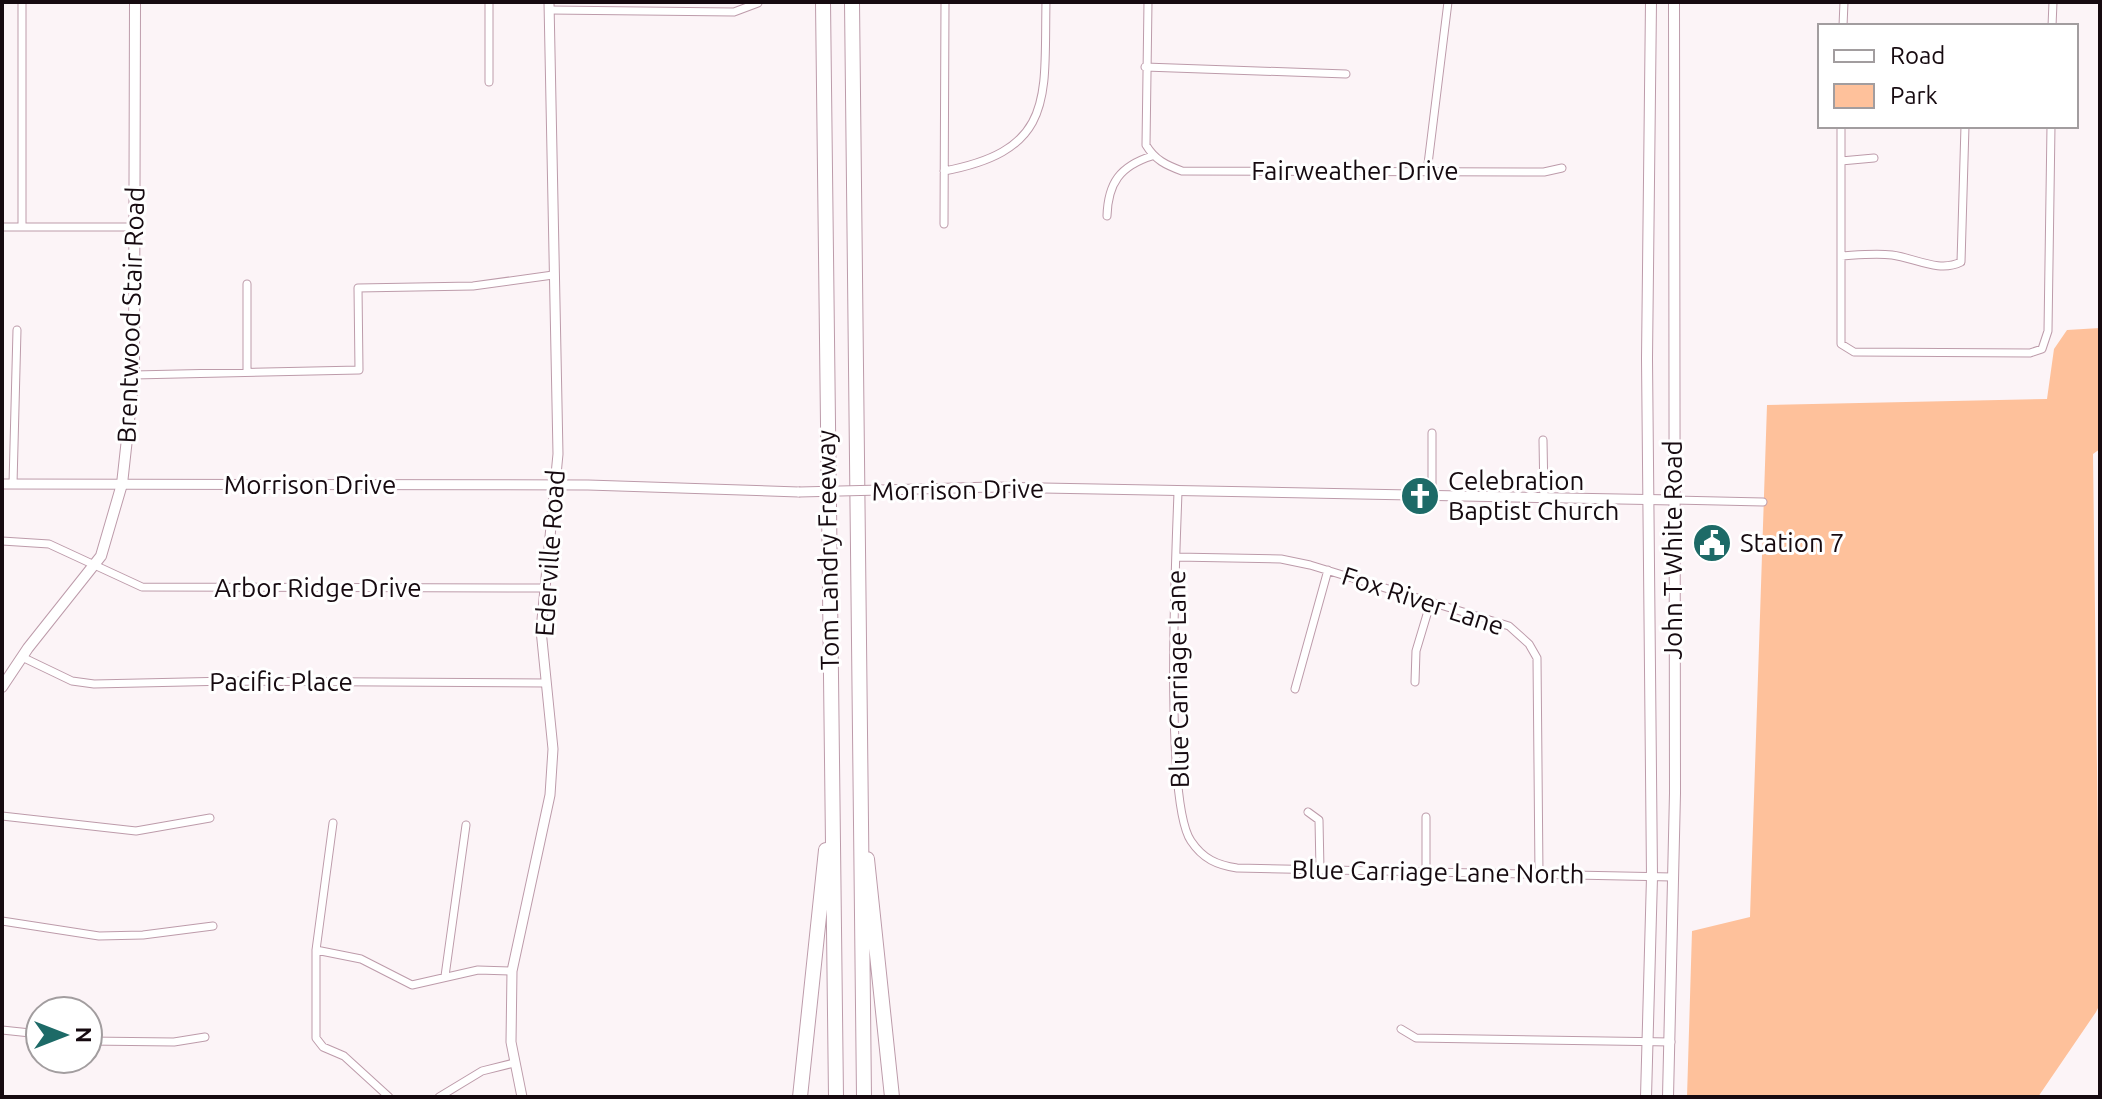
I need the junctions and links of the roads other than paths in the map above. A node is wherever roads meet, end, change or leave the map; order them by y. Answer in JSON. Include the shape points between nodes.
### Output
{"nodes":[{"id":1,"x":22,"y":2,"type":"edge"},
{"id":2,"x":135,"y":2,"type":"edge"},
{"id":3,"x":489,"y":2,"type":"edge"},
{"id":4,"x":823,"y":2,"type":"edge"},
{"id":5,"x":852,"y":2,"type":"edge"},
{"id":6,"x":945,"y":2,"type":"edge"},
{"id":7,"x":1046,"y":2,"type":"edge"},
{"id":8,"x":1148,"y":2,"type":"edge"},
{"id":9,"x":1448,"y":2,"type":"edge"},
{"id":10,"x":1651,"y":2,"type":"edge"},
{"id":11,"x":1674,"y":2,"type":"edge"},
{"id":12,"x":1844,"y":2,"type":"edge"},
{"id":13,"x":2053,"y":2,"type":"edge"},
{"id":14,"x":758,"y":3,"type":"edge"},
{"id":15,"x":549,"y":6,"type":"edge"},
{"id":16,"x":607,"y":6,"type":"edge"},
{"id":17,"x":1843,"y":24,"type":"edge"},
{"id":18,"x":2052,"y":24,"type":"edge"},
{"id":19,"x":1145,"y":67,"type":"junction"},
{"id":20,"x":1346,"y":74,"type":"dead end"},
{"id":21,"x":489,"y":82,"type":"dead end"},
{"id":22,"x":1841,"y":128,"type":"edge"},
{"id":23,"x":1965,"y":128,"type":"edge"},
{"id":24,"x":2051,"y":128,"type":"edge"},
{"id":25,"x":1152,"y":156,"type":"junction"},
{"id":26,"x":1874,"y":158,"type":"dead end"},
{"id":27,"x":1841,"y":161,"type":"junction"},
{"id":28,"x":1562,"y":168,"type":"dead end"},
{"id":29,"x":944,"y":171,"type":"junction"},
{"id":30,"x":1427,"y":172,"type":"junction"},
{"id":31,"x":1107,"y":216,"type":"dead end"},
{"id":32,"x":944,"y":224,"type":"dead end"},
{"id":33,"x":2,"y":227,"type":"edge"},
{"id":34,"x":22,"y":227,"type":"junction"},
{"id":35,"x":135,"y":227,"type":"junction"},
{"id":36,"x":1841,"y":256,"type":"junction"},
{"id":37,"x":553,"y":275,"type":"junction"},
{"id":38,"x":247,"y":284,"type":"dead end"},
{"id":39,"x":17,"y":330,"type":"dead end"},
{"id":40,"x":247,"y":371,"type":"junction"},
{"id":41,"x":134,"y":375,"type":"junction"},
{"id":42,"x":1432,"y":433,"type":"dead end"},
{"id":43,"x":1543,"y":440,"type":"dead end"},
{"id":44,"x":8,"y":484,"type":"edge"},
{"id":45,"x":122,"y":484,"type":"junction"},
{"id":46,"x":556,"y":486,"type":"junction"},
{"id":47,"x":1178,"y":492,"type":"junction"},
{"id":48,"x":1432,"y":496,"type":"junction"},
{"id":49,"x":1544,"y":497,"type":"junction"},
{"id":50,"x":1650,"y":499,"type":"junction"},
{"id":51,"x":1674,"y":500,"type":"junction"},
{"id":52,"x":1763,"y":502,"type":"dead end"},
{"id":53,"x":2,"y":541,"type":"edge"},
{"id":54,"x":1176,"y":557,"type":"junction"},
{"id":55,"x":95,"y":566,"type":"junction"},
{"id":56,"x":1328,"y":570,"type":"junction"},
{"id":57,"x":545,"y":588,"type":"junction"},
{"id":58,"x":1431,"y":601,"type":"junction"},
{"id":59,"x":22,"y":657,"type":"junction"},
{"id":60,"x":1415,"y":682,"type":"dead end"},
{"id":61,"x":546,"y":683,"type":"junction"},
{"id":62,"x":2,"y":687,"type":"edge"},
{"id":63,"x":1295,"y":689,"type":"dead end"},
{"id":64,"x":858,"y":775,"type":"junction"},
{"id":65,"x":833,"y":778,"type":"junction"},
{"id":66,"x":1308,"y":812,"type":"dead end"},
{"id":67,"x":2,"y":816,"type":"edge"},
{"id":68,"x":1426,"y":817,"type":"dead end"},
{"id":69,"x":210,"y":818,"type":"dead end"},
{"id":70,"x":333,"y":823,"type":"dead end"},
{"id":71,"x":466,"y":825,"type":"dead end"},
{"id":72,"x":1206,"y":858,"type":"joint"},
{"id":73,"x":1320,"y":870,"type":"junction"},
{"id":74,"x":1426,"y":873,"type":"junction"},
{"id":75,"x":1539,"y":874,"type":"junction"},
{"id":76,"x":1652,"y":877,"type":"junction"},
{"id":77,"x":1672,"y":877,"type":"junction"},
{"id":78,"x":2,"y":921,"type":"edge"},
{"id":79,"x":213,"y":926,"type":"dead end"},
{"id":80,"x":316,"y":950,"type":"junction"},
{"id":81,"x":512,"y":971,"type":"junction"},
{"id":82,"x":445,"y":976,"type":"junction"},
{"id":83,"x":1401,"y":1029,"type":"dead end"},
{"id":84,"x":2,"y":1030,"type":"edge"},
{"id":85,"x":24,"y":1032,"type":"edge"},
{"id":86,"x":205,"y":1037,"type":"dead end"},
{"id":87,"x":104,"y":1041,"type":"edge"},
{"id":88,"x":1647,"y":1042,"type":"junction"},
{"id":89,"x":1671,"y":1042,"type":"junction"},
{"id":90,"x":514,"y":1063,"type":"junction"},
{"id":91,"x":389,"y":1097,"type":"edge"},
{"id":92,"x":439,"y":1097,"type":"edge"},
{"id":93,"x":522,"y":1097,"type":"edge"},
{"id":94,"x":800,"y":1097,"type":"edge"},
{"id":95,"x":836,"y":1097,"type":"edge"},
{"id":96,"x":864,"y":1097,"type":"edge"},
{"id":97,"x":892,"y":1097,"type":"edge"},
{"id":98,"x":1646,"y":1097,"type":"edge"},
{"id":99,"x":1668,"y":1097,"type":"edge"}],
"edges":[{"from":1,"to":34,"type":"street"},
{"from":2,"to":35,"type":"main road","name":"Brentwood Stair Road"},
{"from":3,"to":21,"type":"street"},
{"from":4,"to":65,"type":"highway","name":"Tom Landry Freeway"},
{"from":5,"to":64,"type":"highway","name":"Tom Landry Freeway"},
{"from":6,"to":29,"type":"street"},
{"from":7,"to":29,"type":"street","via":[[1045,91],[1036,118],[1001,156]]},
{"from":8,"to":19,"type":"street"},
{"from":9,"to":30,"type":"street"},
{"from":10,"to":50,"type":"main road","name":"John T White Road"},
{"from":11,"to":51,"type":"main road","name":"John T White Road"},
{"from":12,"to":17,"type":"street"},
{"from":13,"to":18,"type":"street"},
{"from":14,"to":16,"type":"street","via":[[734,12]]},
{"from":15,"to":16,"type":"street"},
{"from":15,"to":37,"type":"street","name":"Ederville Road"},
{"from":19,"to":20,"type":"street"},
{"from":19,"to":25,"type":"street","via":[[1146,145]]},
{"from":22,"to":27,"type":"street"},
{"from":23,"to":36,"type":"street","via":[[1961,262],[1928,265],[1894,255]]},
{"from":24,"to":36,"type":"street","via":[[2048,331],[2042,349],[1847,351],[1841,344]]},
{"from":25,"to":30,"type":"street","name":"Fairweather Drive","via":[[1182,171]]},
{"from":25,"to":31,"type":"street","via":[[1132,162],[1117,176],[1108,195]]},
{"from":26,"to":27,"type":"street"},
{"from":27,"to":36,"type":"street"},
{"from":28,"to":30,"type":"street","name":"Fairweather Drive"},
{"from":29,"to":32,"type":"street"},
{"from":33,"to":34,"type":"street"},
{"from":34,"to":35,"type":"street"},
{"from":35,"to":41,"type":"main road","name":"Brentwood Stair Road"},
{"from":37,"to":40,"type":"street","via":[[473,286],[358,288],[359,370]]},
{"from":37,"to":46,"type":"street","name":"Ederville Road"},
{"from":38,"to":40,"type":"street"},
{"from":39,"to":44,"type":"street"},
{"from":40,"to":41,"type":"street"},
{"from":41,"to":45,"type":"main road","name":"Brentwood Stair Road"},
{"from":42,"to":48,"type":"street"},
{"from":43,"to":49,"type":"street"},
{"from":44,"to":45,"type":"street","name":"Morrison Drive"},
{"from":45,"to":46,"type":"street","name":"Morrison Drive"},
{"from":45,"to":55,"type":"main road","name":"Brentwood Stair Road"},
{"from":46,"to":47,"type":"street","name":"Morrison Drive","bridge":true},
{"from":46,"to":57,"type":"street","name":"Ederville Road"},
{"from":47,"to":48,"type":"street","name":"Morrison Drive"},
{"from":47,"to":54,"type":"street","name":"Blue Carriage Lane"},
{"from":48,"to":49,"type":"street","name":"Morrison Drive"},
{"from":49,"to":50,"type":"street","name":"Morrison Drive"},
{"from":50,"to":51,"type":"street","name":"Morrison Drive"},
{"from":50,"to":76,"type":"main road","name":"John T White Road"},
{"from":51,"to":52,"type":"street"},
{"from":51,"to":77,"type":"main road","name":"John T White Road"},
{"from":53,"to":55,"type":"street","name":"Arbor Ridge Drive","via":[[49,544]]},
{"from":54,"to":56,"type":"street","name":"Fox River Lane","via":[[1281,559]]},
{"from":54,"to":72,"type":"street","name":"Blue Carriage Lane","via":[[1180,801],[1190,840]]},
{"from":55,"to":57,"type":"street","name":"Arbor Ridge Drive","via":[[142,587]]},
{"from":55,"to":59,"type":"main road","name":"Brentwood Stair Road"},
{"from":56,"to":58,"type":"street","name":"Fox River Lane"},
{"from":56,"to":63,"type":"street"},
{"from":57,"to":61,"type":"street","name":"Ederville Road","via":[[541,630]]},
{"from":58,"to":60,"type":"street","via":[[1416,651]]},
{"from":58,"to":75,"type":"street","name":"Fox River Lane","via":[[1509,626],[1537,658]]},
{"from":59,"to":61,"type":"street","name":"Pacific Place","via":[[72,681],[94,684]]},
{"from":59,"to":62,"type":"main road","name":"Brentwood Stair Road"},
{"from":61,"to":81,"type":"street","name":"Ederville Road","via":[[553,749],[550,795]]},
{"from":64,"to":96,"type":"highway","name":"Tom Landry Freeway"},
{"from":64,"to":97,"type":"highway"},
{"from":65,"to":94,"type":"highway"},
{"from":65,"to":95,"type":"highway","name":"Tom Landry Freeway"},
{"from":66,"to":73,"type":"street","via":[[1319,820]]},
{"from":67,"to":69,"type":"street","via":[[136,831]]},
{"from":68,"to":74,"type":"street"},
{"from":70,"to":80,"type":"street"},
{"from":71,"to":82,"type":"street"},
{"from":72,"to":73,"type":"street","name":"Blue Carriage Lane North","via":[[1237,868]]},
{"from":73,"to":74,"type":"street","name":"Blue Carriage Lane North"},
{"from":74,"to":75,"type":"street","name":"Blue Carriage Lane North"},
{"from":75,"to":76,"type":"street","name":"Blue Carriage Lane North"},
{"from":76,"to":77,"type":"street","name":"Blue Carriage Lane North"},
{"from":76,"to":88,"type":"main road","name":"John T White Road"},
{"from":77,"to":89,"type":"main road","name":"John T White Road"},
{"from":78,"to":79,"type":"street","via":[[99,936]]},
{"from":80,"to":82,"type":"street","via":[[361,959],[412,985]]},
{"from":80,"to":91,"type":"street","via":[[316,1038]]},
{"from":81,"to":82,"type":"street"},
{"from":81,"to":90,"type":"street","name":"Ederville Road"},
{"from":83,"to":88,"type":"street","via":[[1416,1038]]},
{"from":84,"to":85,"type":"street"},
{"from":86,"to":87,"type":"street"},
{"from":88,"to":89,"type":"street"},
{"from":88,"to":98,"type":"main road","name":"John T White Road"},
{"from":89,"to":99,"type":"main road","name":"John T White Road"},
{"from":90,"to":92,"type":"street","via":[[482,1071]]},
{"from":90,"to":93,"type":"street","name":"Ederville Road"}]}
